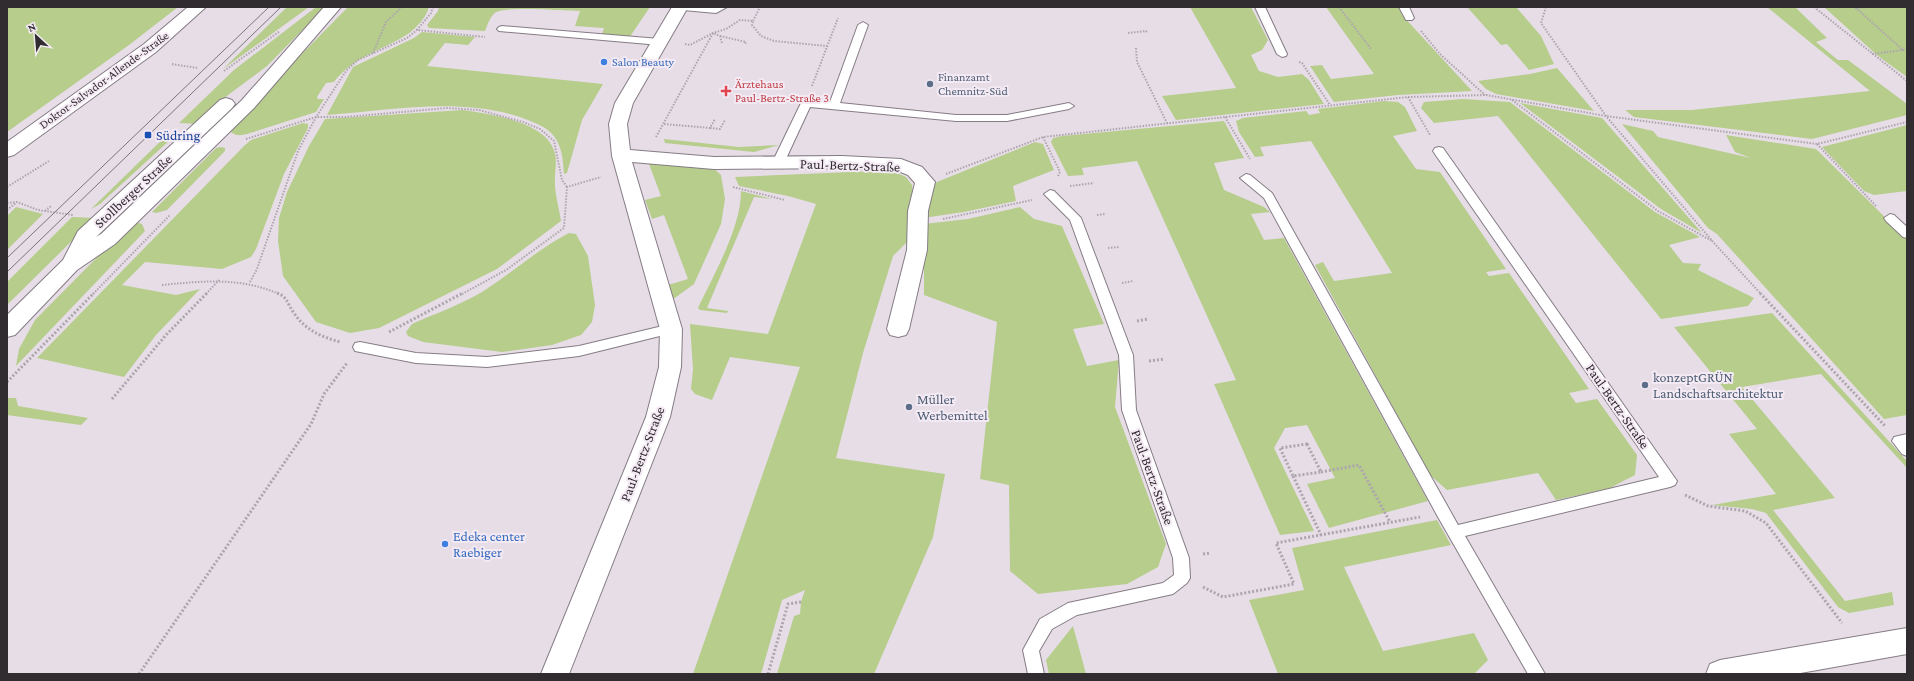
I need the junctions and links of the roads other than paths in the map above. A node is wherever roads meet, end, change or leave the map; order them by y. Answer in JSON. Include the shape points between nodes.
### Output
{"nodes":[{"id":1,"x":198,"y":7,"type":"edge"},
{"id":2,"x":333,"y":7,"type":"edge"},
{"id":3,"x":681,"y":7,"type":"edge"},
{"id":4,"x":722,"y":7,"type":"edge"},
{"id":5,"x":1260,"y":7,"type":"edge"},
{"id":6,"x":1404,"y":7,"type":"edge"},
{"id":7,"x":1409,"y":18,"type":"road end"},
{"id":8,"x":863,"y":25,"type":"dead end"},
{"id":9,"x":502,"y":29,"type":"road end"},
{"id":10,"x":660,"y":42,"type":"junction"},
{"id":11,"x":1282,"y":54,"type":"road end"},
{"id":12,"x":834,"y":105,"type":"junction"},
{"id":13,"x":1069,"y":106,"type":"dead end"},
{"id":14,"x":7,"y":151,"type":"edge"},
{"id":15,"x":1439,"y":151,"type":"road end"},
{"id":16,"x":623,"y":163,"type":"junction"},
{"id":17,"x":778,"y":163,"type":"junction"},
{"id":18,"x":1246,"y":178,"type":"road end"},
{"id":19,"x":1050,"y":194,"type":"road end"},
{"id":20,"x":1890,"y":218,"type":"road end"},
{"id":21,"x":1907,"y":234,"type":"edge"},
{"id":22,"x":7,"y":329,"type":"edge"},
{"id":23,"x":671,"y":329,"type":"junction"},
{"id":24,"x":898,"y":329,"type":"dead end"},
{"id":25,"x":360,"y":347,"type":"road end"},
{"id":26,"x":1455,"y":532,"type":"junction"},
{"id":27,"x":1907,"y":641,"type":"edge"},
{"id":28,"x":555,"y":674,"type":"edge"},
{"id":29,"x":1036,"y":674,"type":"edge"},
{"id":30,"x":1537,"y":674,"type":"edge"},
{"id":31,"x":1720,"y":674,"type":"edge"}],
"edges":[{"from":1,"to":14,"type":"street","name":"Doktor-Salvador-Allende-Straße","via":[[150,48]]},
{"from":2,"to":22,"type":"street","name":"Stollberger Straße","via":[[248,104],[108,239],[70,265]]},
{"from":3,"to":4,"type":"lane","via":[[716,10]]},
{"from":3,"to":10,"type":"street","name":"Paul-Bertz-Straße"},
{"from":5,"to":11,"type":"lane"},
{"from":6,"to":7,"type":"lane"},
{"from":8,"to":12,"type":"lane"},
{"from":9,"to":10,"type":"lane"},
{"from":10,"to":16,"type":"street","name":"Paul-Bertz-Straße","via":[[624,103],[618,124]]},
{"from":12,"to":13,"type":"lane","via":[[956,118],[1000,118]]},
{"from":12,"to":17,"type":"lane","via":[[806,103]]},
{"from":15,"to":26,"type":"lane","name":"Paul-Bertz-Straße","via":[[1670,480]]},
{"from":16,"to":17,"type":"street","name":"Paul-Bertz-Straße","via":[[645,156],[714,163]]},
{"from":16,"to":23,"type":"street","name":"Paul-Bertz-Straße"},
{"from":17,"to":24,"type":"street","name":"Paul-Bertz-Straße","via":[[842,162],[901,165],[915,172],[925,182],[918,212],[918,250]]},
{"from":18,"to":26,"type":"lane","via":[[1268,196]]},
{"from":19,"to":29,"type":"lane","name":"Paul-Bertz-Straße","via":[[1075,218],[1126,356],[1129,410],[1181,558],[1182,578],[1167,589],[1074,608],[1046,624],[1031,650]]},
{"from":20,"to":21,"type":"lane"},
{"from":23,"to":25,"type":"lane","via":[[579,351],[488,362],[416,358]]},
{"from":23,"to":28,"type":"street","name":"Paul-Bertz-Straße","via":[[670,367],[658,417]]},
{"from":26,"to":30,"type":"lane"},
{"from":27,"to":31,"type":"street"}]}
